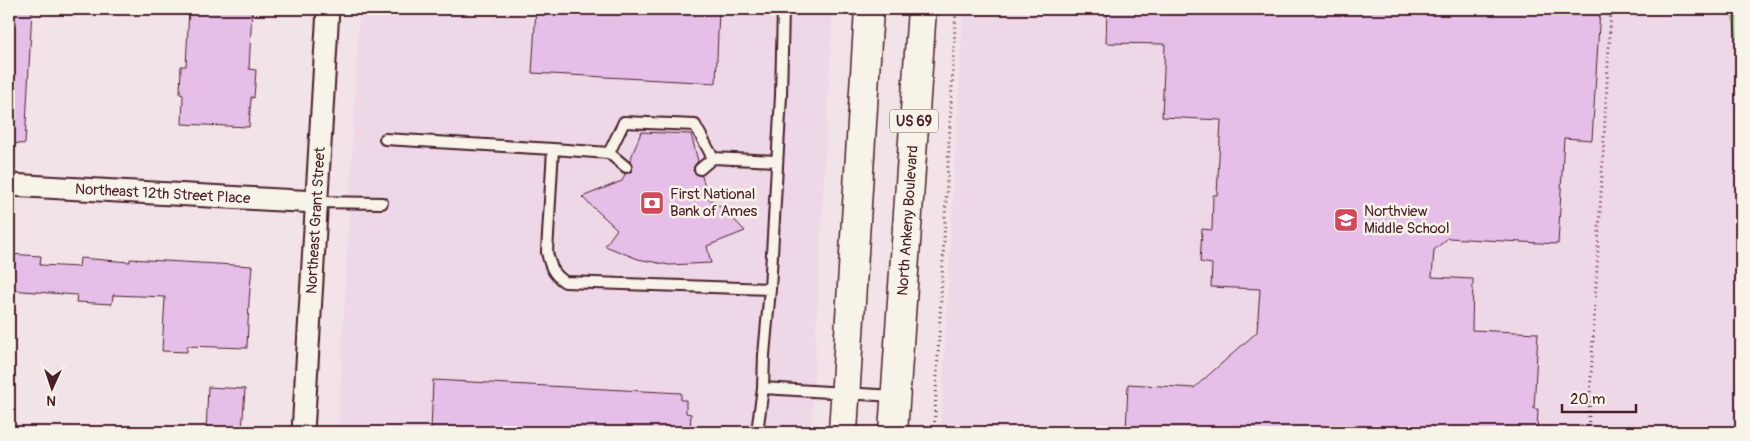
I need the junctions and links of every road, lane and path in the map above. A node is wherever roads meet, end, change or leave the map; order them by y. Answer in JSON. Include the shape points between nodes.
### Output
{"nodes":[{"id":1,"x":328,"y":9,"type":"edge"},
{"id":2,"x":783,"y":9,"type":"edge"},
{"id":3,"x":869,"y":9,"type":"edge"},
{"id":4,"x":922,"y":9,"type":"edge"},
{"id":5,"x":956,"y":9,"type":"edge"},
{"id":6,"x":1611,"y":9,"type":"edge"},
{"id":7,"x":385,"y":139,"type":"dead end"},
{"id":8,"x":554,"y":149,"type":"junction"},
{"id":9,"x":609,"y":153,"type":"junction"},
{"id":10,"x":713,"y":158,"type":"junction"},
{"id":11,"x":777,"y":161,"type":"junction"},
{"id":12,"x":626,"y":167,"type":"dead end"},
{"id":13,"x":700,"y":169,"type":"dead end"},
{"id":14,"x":9,"y":185,"type":"edge"},
{"id":15,"x":316,"y":202,"type":"junction"},
{"id":16,"x":382,"y":203,"type":"dead end"},
{"id":17,"x":1734,"y":205,"type":"dead end"},
{"id":18,"x":1741,"y":213,"type":"edge"},
{"id":19,"x":770,"y":289,"type":"junction"},
{"id":20,"x":763,"y":388,"type":"junction"},
{"id":21,"x":845,"y":392,"type":"junction"},
{"id":22,"x":895,"y":396,"type":"junction"},
{"id":23,"x":303,"y":432,"type":"edge"},
{"id":24,"x":757,"y":432,"type":"edge"},
{"id":25,"x":843,"y":432,"type":"edge"},
{"id":26,"x":893,"y":432,"type":"edge"},
{"id":27,"x":934,"y":432,"type":"edge"},
{"id":28,"x":1588,"y":432,"type":"edge"}],
"edges":[{"from":1,"to":15,"type":"street","name":"Northeast Grant Street"},
{"from":2,"to":11,"type":"lane"},
{"from":3,"to":21,"type":"main road"},
{"from":4,"to":22,"type":"main road","name":"North Ankeny Boulevard","number":"US 69"},
{"from":5,"to":27,"type":"path"},
{"from":6,"to":28,"type":"path"},
{"from":7,"to":8,"type":"lane"},
{"from":8,"to":9,"type":"lane"},
{"from":8,"to":19,"type":"lane","via":[[547,252],[550,266],[558,277],[566,282]]},
{"from":9,"to":10,"type":"lane","via":[[624,122],[695,125]]},
{"from":9,"to":12,"type":"lane"},
{"from":10,"to":11,"type":"lane"},
{"from":10,"to":13,"type":"lane"},
{"from":11,"to":19,"type":"lane"},
{"from":14,"to":15,"type":"street","name":"Northeast 12th Street Place"},
{"from":15,"to":16,"type":"lane"},
{"from":15,"to":23,"type":"street","name":"Northeast Grant Street"},
{"from":17,"to":18,"type":"path"},
{"from":19,"to":20,"type":"lane"},
{"from":20,"to":21,"type":"lane"},
{"from":20,"to":24,"type":"lane"},
{"from":21,"to":22,"type":"lane"},
{"from":21,"to":25,"type":"main road"},
{"from":22,"to":26,"type":"main road","name":"North Ankeny Boulevard","number":"US 69"}]}
